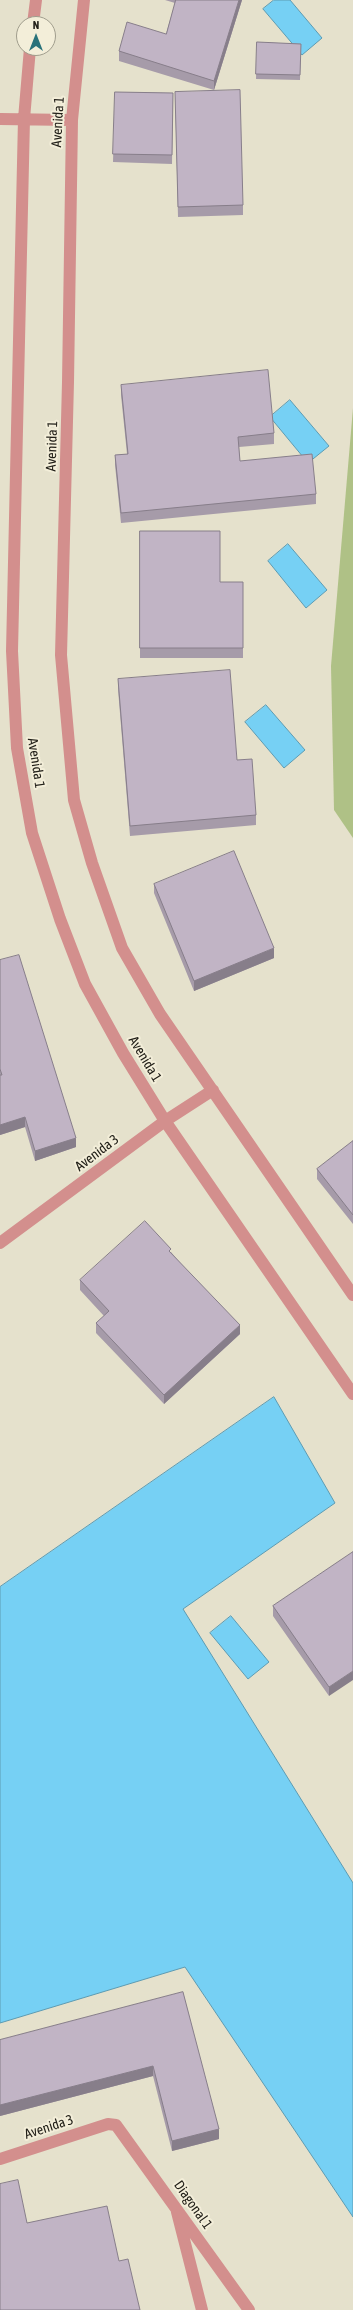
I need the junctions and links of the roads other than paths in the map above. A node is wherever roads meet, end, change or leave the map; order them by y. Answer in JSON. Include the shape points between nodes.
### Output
{"nodes":[{"id":1,"x":36,"y":0,"type":"edge"},
{"id":2,"x":84,"y":0,"type":"edge"},
{"id":3,"x":35,"y":16,"type":"edge"},
{"id":4,"x":29,"y":56,"type":"edge"},
{"id":5,"x":0,"y":119,"type":"edge"},
{"id":6,"x":24,"y":119,"type":"junction"},
{"id":7,"x":72,"y":120,"type":"junction"},
{"id":8,"x":213,"y":1090,"type":"junction"},
{"id":9,"x":165,"y":1121,"type":"junction"},
{"id":10,"x":0,"y":1244,"type":"edge"},
{"id":11,"x":353,"y":1295,"type":"edge"},
{"id":12,"x":353,"y":1394,"type":"edge"},
{"id":13,"x":108,"y":2124,"type":"joint"},
{"id":14,"x":0,"y":2159,"type":"edge"},
{"id":15,"x":175,"y":2205,"type":"junction"},
{"id":16,"x":202,"y":2310,"type":"edge"},
{"id":17,"x":249,"y":2310,"type":"edge"}],
"edges":[{"from":1,"to":3,"type":"street"},
{"from":2,"to":7,"type":"street","name":"Avenida 1"},
{"from":4,"to":6,"type":"street","name":"Avenida 1"},
{"from":5,"to":6,"type":"street"},
{"from":6,"to":7,"type":"street"},
{"from":6,"to":9,"type":"street","name":"Avenida 1","via":[[12,651],[17,748],[32,832],[60,919],[85,984]]},
{"from":7,"to":8,"type":"street","name":"Avenida 1","via":[[61,655],[74,800],[92,864],[122,948],[160,1014]]},
{"from":8,"to":9,"type":"street","name":"Avenida 3"},
{"from":8,"to":11,"type":"street","name":"Avenida 1"},
{"from":9,"to":10,"type":"street","name":"Avenida 3"},
{"from":9,"to":12,"type":"street","name":"Avenida 1"},
{"from":13,"to":14,"type":"street","name":"Avenida 3"},
{"from":13,"to":15,"type":"street","name":"Diagonal 1","via":[[116,2125],[121,2130]]},
{"from":15,"to":16,"type":"street"},
{"from":15,"to":17,"type":"street","name":"Diagonal 1"}]}
